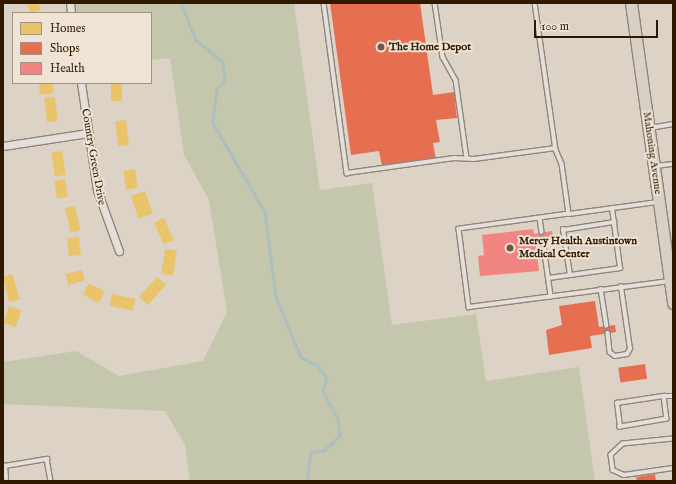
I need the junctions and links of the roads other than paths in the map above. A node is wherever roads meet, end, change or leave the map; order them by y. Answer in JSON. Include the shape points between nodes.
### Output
{"nodes":[{"id":1,"x":324,"y":3,"type":"edge"},
{"id":2,"x":435,"y":3,"type":"edge"},
{"id":3,"x":535,"y":3,"type":"edge"},
{"id":4,"x":631,"y":3,"type":"edge"},
{"id":5,"x":81,"y":84,"type":"edge"},
{"id":6,"x":673,"y":124,"type":"edge"},
{"id":7,"x":649,"y":128,"type":"junction"},
{"id":8,"x":88,"y":133,"type":"junction"},
{"id":9,"x":3,"y":146,"type":"edge"},
{"id":10,"x":556,"y":148,"type":"junction"},
{"id":11,"x":467,"y":158,"type":"junction"},
{"id":12,"x":673,"y":164,"type":"edge"},
{"id":13,"x":654,"y":167,"type":"junction"},
{"id":14,"x":659,"y":202,"type":"junction"},
{"id":15,"x":612,"y":209,"type":"junction"},
{"id":16,"x":569,"y":214,"type":"junction"},
{"id":17,"x":540,"y":218,"type":"junction"},
{"id":18,"x":614,"y":222,"type":"junction"},
{"id":19,"x":542,"y":232,"type":"dead end"},
{"id":20,"x":543,"y":239,"type":"dead end"},
{"id":21,"x":119,"y":252,"type":"dead end"},
{"id":22,"x":570,"y":275,"type":"junction"},
{"id":23,"x":548,"y":278,"type":"junction"},
{"id":24,"x":670,"y":280,"type":"junction"},
{"id":25,"x":621,"y":287,"type":"junction"},
{"id":26,"x":601,"y":290,"type":"junction"},
{"id":27,"x":551,"y":296,"type":"junction"},
{"id":28,"x":673,"y":303,"type":"edge"},
{"id":29,"x":607,"y":326,"type":"dead end"},
{"id":30,"x":608,"y":333,"type":"dead end"},
{"id":31,"x":664,"y":396,"type":"junction"},
{"id":32,"x":673,"y":396,"type":"edge"},
{"id":33,"x":673,"y":439,"type":"edge"},
{"id":34,"x":673,"y":468,"type":"edge"},
{"id":35,"x":6,"y":479,"type":"dead end"},
{"id":36,"x":51,"y":481,"type":"edge"}],
"edges":[{"from":1,"to":11,"type":"lane","via":[[347,173]]},
{"from":2,"to":11,"type":"lane","via":[[443,57],[456,80]]},
{"from":3,"to":10,"type":"lane"},
{"from":4,"to":7,"type":"main road","name":"Mahoning Avenue"},
{"from":5,"to":8,"type":"street","name":"Country Green Drive"},
{"from":6,"to":7,"type":"lane"},
{"from":7,"to":13,"type":"main road","name":"Mahoning Avenue"},
{"from":8,"to":9,"type":"street"},
{"from":8,"to":21,"type":"street","name":"Country Green Drive","via":[[100,204]]},
{"from":10,"to":11,"type":"lane"},
{"from":10,"to":16,"type":"lane","via":[[562,164]]},
{"from":12,"to":13,"type":"lane"},
{"from":13,"to":14,"type":"main road","name":"Mahoning Avenue"},
{"from":14,"to":15,"type":"lane"},
{"from":14,"to":24,"type":"main road","name":"Mahoning Avenue"},
{"from":15,"to":16,"type":"lane"},
{"from":15,"to":18,"type":"lane"},
{"from":16,"to":17,"type":"lane"},
{"from":17,"to":19,"type":"lane"},
{"from":17,"to":27,"type":"lane","via":[[459,229],[469,307]]},
{"from":18,"to":22,"type":"lane","via":[[620,268]]},
{"from":18,"to":22,"type":"lane","via":[[563,230]]},
{"from":20,"to":23,"type":"lane"},
{"from":22,"to":23,"type":"lane"},
{"from":23,"to":27,"type":"lane"},
{"from":24,"to":25,"type":"lane"},
{"from":24,"to":28,"type":"main road","name":"Mahoning Avenue"},
{"from":25,"to":26,"type":"lane"},
{"from":25,"to":30,"type":"lane","via":[[630,349],[627,354],[615,356],[610,352]]},
{"from":26,"to":27,"type":"lane"},
{"from":26,"to":29,"type":"lane"},
{"from":31,"to":31,"type":"lane","via":[[617,403],[620,427],[667,419]]},
{"from":31,"to":32,"type":"lane"},
{"from":33,"to":34,"type":"lane","via":[[623,444],[615,448],[611,463],[614,470],[624,475]]},
{"from":35,"to":36,"type":"lane","via":[[5,466],[47,459]]}]}
